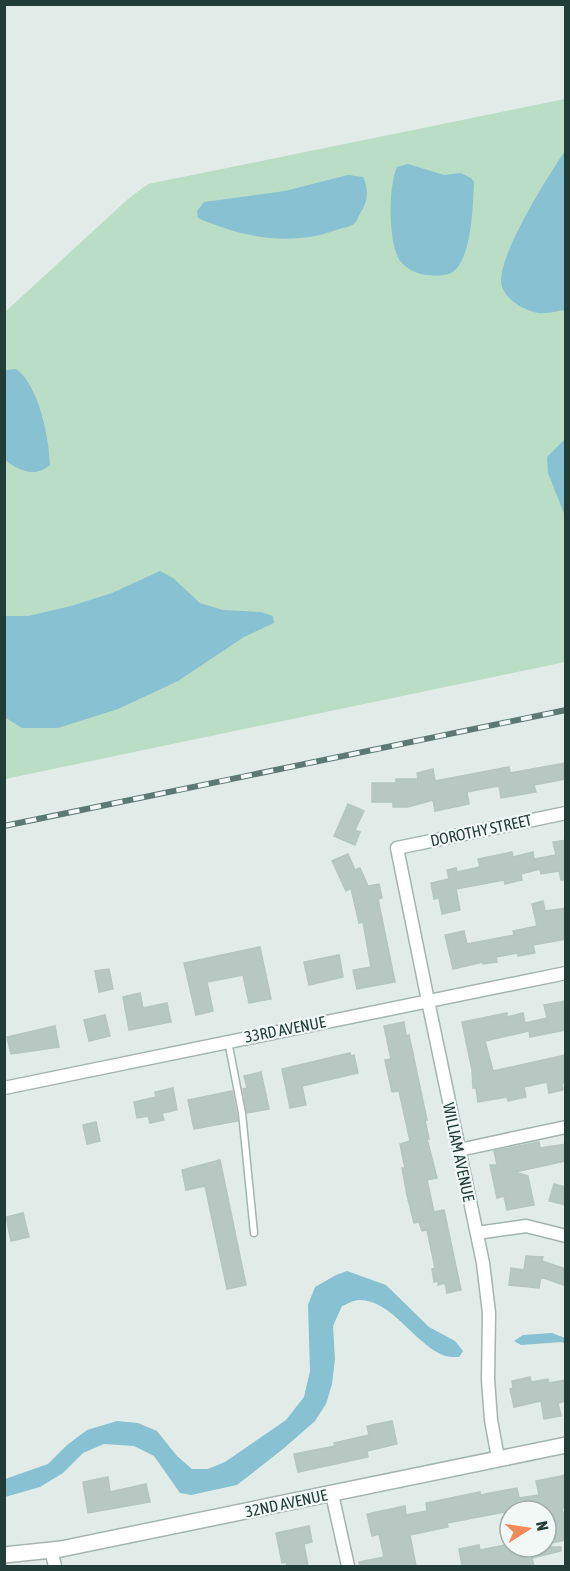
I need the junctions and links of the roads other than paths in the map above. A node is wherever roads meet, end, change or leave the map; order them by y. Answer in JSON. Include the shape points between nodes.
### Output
{"nodes":[{"id":1,"x":566,"y":813,"type":"edge"},
{"id":2,"x":397,"y":848,"type":"joint"},
{"id":3,"x":566,"y":973,"type":"edge"},
{"id":4,"x":428,"y":1001,"type":"junction"},
{"id":5,"x":228,"y":1041,"type":"junction"},
{"id":6,"x":4,"y":1088,"type":"edge"},
{"id":7,"x":566,"y":1127,"type":"edge"},
{"id":8,"x":459,"y":1150,"type":"junction"},
{"id":9,"x":254,"y":1233,"type":"dead end"},
{"id":10,"x":477,"y":1233,"type":"junction"},
{"id":11,"x":566,"y":1236,"type":"edge"},
{"id":12,"x":566,"y":1445,"type":"edge"},
{"id":13,"x":498,"y":1458,"type":"junction"},
{"id":14,"x":332,"y":1494,"type":"junction"},
{"id":15,"x":51,"y":1550,"type":"junction"},
{"id":16,"x":4,"y":1555,"type":"edge"},
{"id":17,"x":55,"y":1566,"type":"edge"},
{"id":18,"x":348,"y":1566,"type":"edge"}],
"edges":[{"from":1,"to":2,"type":"street","name":"DOROTHY STREET"},
{"from":2,"to":4,"type":"street","name":"WILLIAM AVENUE"},
{"from":3,"to":4,"type":"street","name":"33RD AVENUE"},
{"from":4,"to":5,"type":"street","name":"33RD AVENUE"},
{"from":4,"to":8,"type":"street","name":"WILLIAM AVENUE"},
{"from":5,"to":6,"type":"street","name":"33RD AVENUE"},
{"from":5,"to":9,"type":"lane","via":[[242,1113]]},
{"from":7,"to":8,"type":"street"},
{"from":8,"to":10,"type":"street","name":"WILLIAM AVENUE"},
{"from":10,"to":11,"type":"street","via":[[526,1226]]},
{"from":10,"to":13,"type":"street","name":"WILLIAM AVENUE","via":[[489,1313],[489,1390]]},
{"from":12,"to":13,"type":"street","name":"32ND AVENUE"},
{"from":13,"to":14,"type":"street","name":"32ND AVENUE"},
{"from":14,"to":15,"type":"street","name":"32ND AVENUE"},
{"from":14,"to":18,"type":"street"},
{"from":15,"to":16,"type":"street","name":"32ND AVENUE"},
{"from":15,"to":17,"type":"street"}]}
